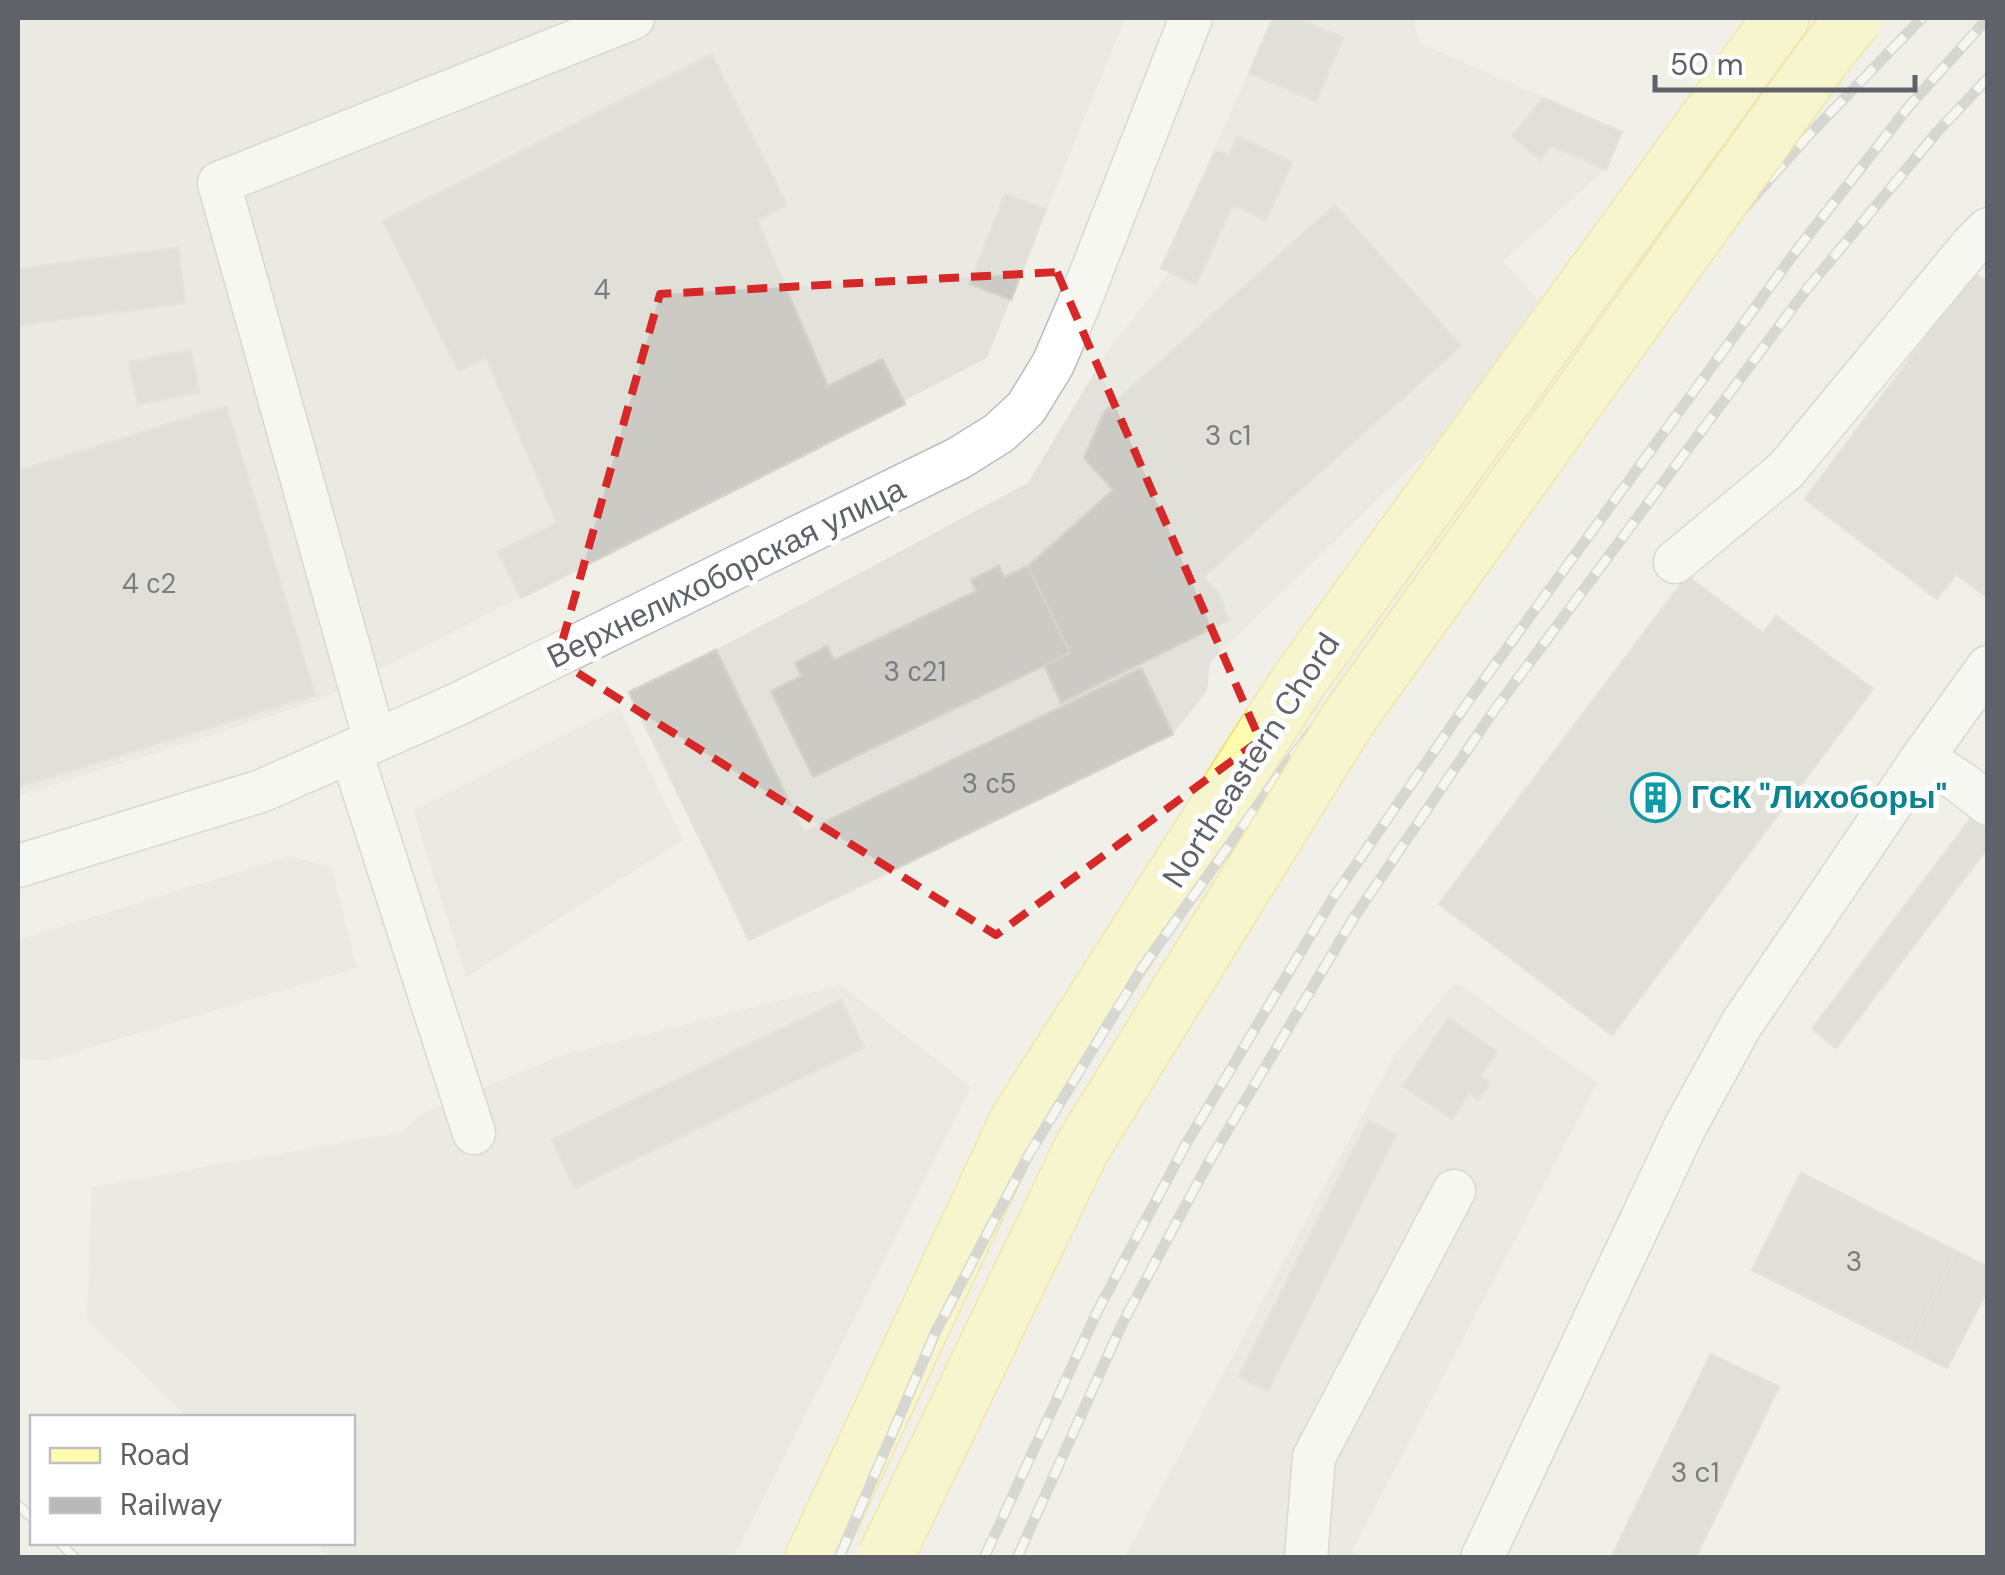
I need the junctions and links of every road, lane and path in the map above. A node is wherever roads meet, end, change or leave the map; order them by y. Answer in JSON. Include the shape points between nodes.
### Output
{"nodes":[{"id":1,"x":633,"y":18,"type":"edge"},
{"id":2,"x":1191,"y":18,"type":"edge"},
{"id":3,"x":1782,"y":18,"type":"edge"},
{"id":4,"x":1854,"y":18,"type":"edge"},
{"id":5,"x":1988,"y":230,"type":"edge"},
{"id":6,"x":1675,"y":562,"type":"dead end"},
{"id":7,"x":1988,"y":668,"type":"edge"},
{"id":8,"x":363,"y":747,"type":"junction"},
{"id":9,"x":1923,"y":756,"type":"junction"},
{"id":10,"x":1988,"y":804,"type":"edge"},
{"id":11,"x":18,"y":866,"type":"edge"},
{"id":12,"x":474,"y":1133,"type":"dead end"},
{"id":13,"x":1454,"y":1190,"type":"dead end"},
{"id":14,"x":813,"y":1558,"type":"edge"},
{"id":15,"x":885,"y":1558,"type":"edge"},
{"id":16,"x":1306,"y":1558,"type":"edge"},
{"id":17,"x":1482,"y":1558,"type":"edge"}],
"edges":[{"from":1,"to":8,"type":"street","via":[[219,183]]},
{"from":2,"to":8,"type":"street","name":"Верхнелихоборская улица","via":[[1052,364],[1026,408],[999,433],[942,467]]},
{"from":3,"to":14,"type":"main road","name":"Northeastern Chord","via":[[1298,682],[1018,1120]]},
{"from":4,"to":15,"type":"main road","name":"Northeastern Chord","bridge":true,"via":[[1348,719],[1082,1148]]},
{"from":5,"to":6,"type":"street","via":[[1786,470]]},
{"from":7,"to":9,"type":"street"},
{"from":8,"to":11,"type":"street","name":"Верхнелихоборская улица","via":[[261,791]]},
{"from":8,"to":12,"type":"street"},
{"from":9,"to":10,"type":"street"},
{"from":9,"to":17,"type":"street","via":[[1740,1025],[1684,1127]]},
{"from":13,"to":16,"type":"street","via":[[1314,1457]]}]}
